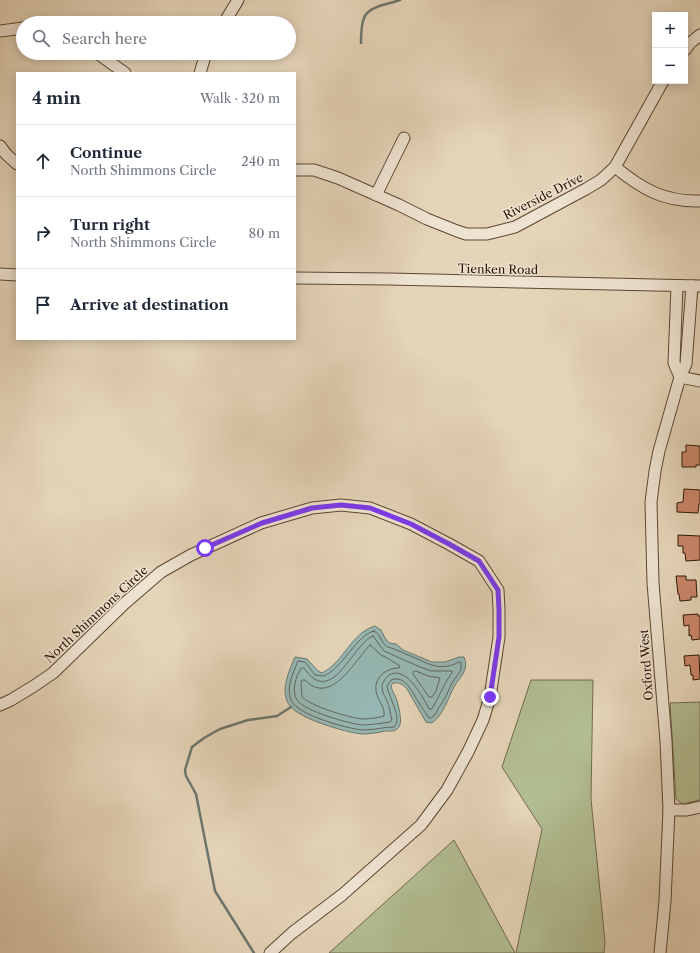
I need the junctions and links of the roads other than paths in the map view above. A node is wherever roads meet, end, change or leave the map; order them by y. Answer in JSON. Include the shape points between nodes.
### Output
{"nodes":[{"id":1,"x":238,"y":0,"type":"edge"},
{"id":2,"x":228,"y":16,"type":"edge"},
{"id":3,"x":16,"y":29,"type":"edge"},
{"id":4,"x":0,"y":31,"type":"edge"},
{"id":5,"x":700,"y":35,"type":"edge"},
{"id":6,"x":687,"y":48,"type":"edge"},
{"id":7,"x":106,"y":60,"type":"edge"},
{"id":8,"x":204,"y":60,"type":"edge"},
{"id":9,"x":124,"y":72,"type":"edge"},
{"id":10,"x":200,"y":72,"type":"edge"},
{"id":11,"x":662,"y":84,"type":"edge"},
{"id":12,"x":404,"y":138,"type":"dead end"},
{"id":13,"x":0,"y":146,"type":"edge"},
{"id":14,"x":16,"y":163,"type":"edge"},
{"id":15,"x":615,"y":167,"type":"junction"},
{"id":16,"x":296,"y":170,"type":"edge"},
{"id":17,"x":376,"y":195,"type":"junction"},
{"id":18,"x":700,"y":201,"type":"edge"},
{"id":19,"x":0,"y":274,"type":"edge"},
{"id":20,"x":16,"y":275,"type":"edge"},
{"id":21,"x":296,"y":278,"type":"edge"},
{"id":22,"x":677,"y":286,"type":"junction"},
{"id":23,"x":696,"y":286,"type":"edge"},
{"id":24,"x":680,"y":377,"type":"junction"},
{"id":25,"x":700,"y":381,"type":"edge"},
{"id":26,"x":0,"y":705,"type":"edge"},
{"id":27,"x":700,"y":807,"type":"edge"},
{"id":28,"x":668,"y":810,"type":"junction"},
{"id":29,"x":270,"y":953,"type":"edge"},
{"id":30,"x":660,"y":953,"type":"edge"}],
"edges":[{"from":1,"to":2,"type":"street"},
{"from":3,"to":4,"type":"street"},
{"from":5,"to":6,"type":"street"},
{"from":7,"to":9,"type":"street"},
{"from":8,"to":10,"type":"street"},
{"from":11,"to":15,"type":"street","name":"Riverside Drive"},
{"from":12,"to":17,"type":"street"},
{"from":13,"to":14,"type":"street"},
{"from":15,"to":17,"type":"street","name":"Riverside Drive","via":[[601,180],[522,224],[487,234],[457,232]]},
{"from":15,"to":18,"type":"street","via":[[645,190],[674,199]]},
{"from":16,"to":17,"type":"street","name":"Riverside Drive","via":[[314,170]]},
{"from":19,"to":20,"type":"street"},
{"from":21,"to":22,"type":"street","name":"Tienken Road"},
{"from":22,"to":23,"type":"street","name":"Tienken Road"},
{"from":22,"to":24,"type":"street","via":[[674,363]]},
{"from":23,"to":24,"type":"street","name":"Oxford West","via":[[686,364]]},
{"from":24,"to":25,"type":"street"},
{"from":24,"to":28,"type":"street","name":"Oxford West","via":[[655,471],[651,502],[653,583],[666,742]]},
{"from":26,"to":29,"type":"street","name":"North Shimmons Circle","via":[[53,673],[161,572],[191,555],[262,523],[312,508],[341,505],[370,508],[411,524],[479,561],[498,590],[499,637],[490,697],[483,720],[452,783],[421,825],[342,896],[292,933]]},
{"from":27,"to":28,"type":"street"},
{"from":28,"to":30,"type":"street","name":"Oxford West","via":[[665,901]]}]}
